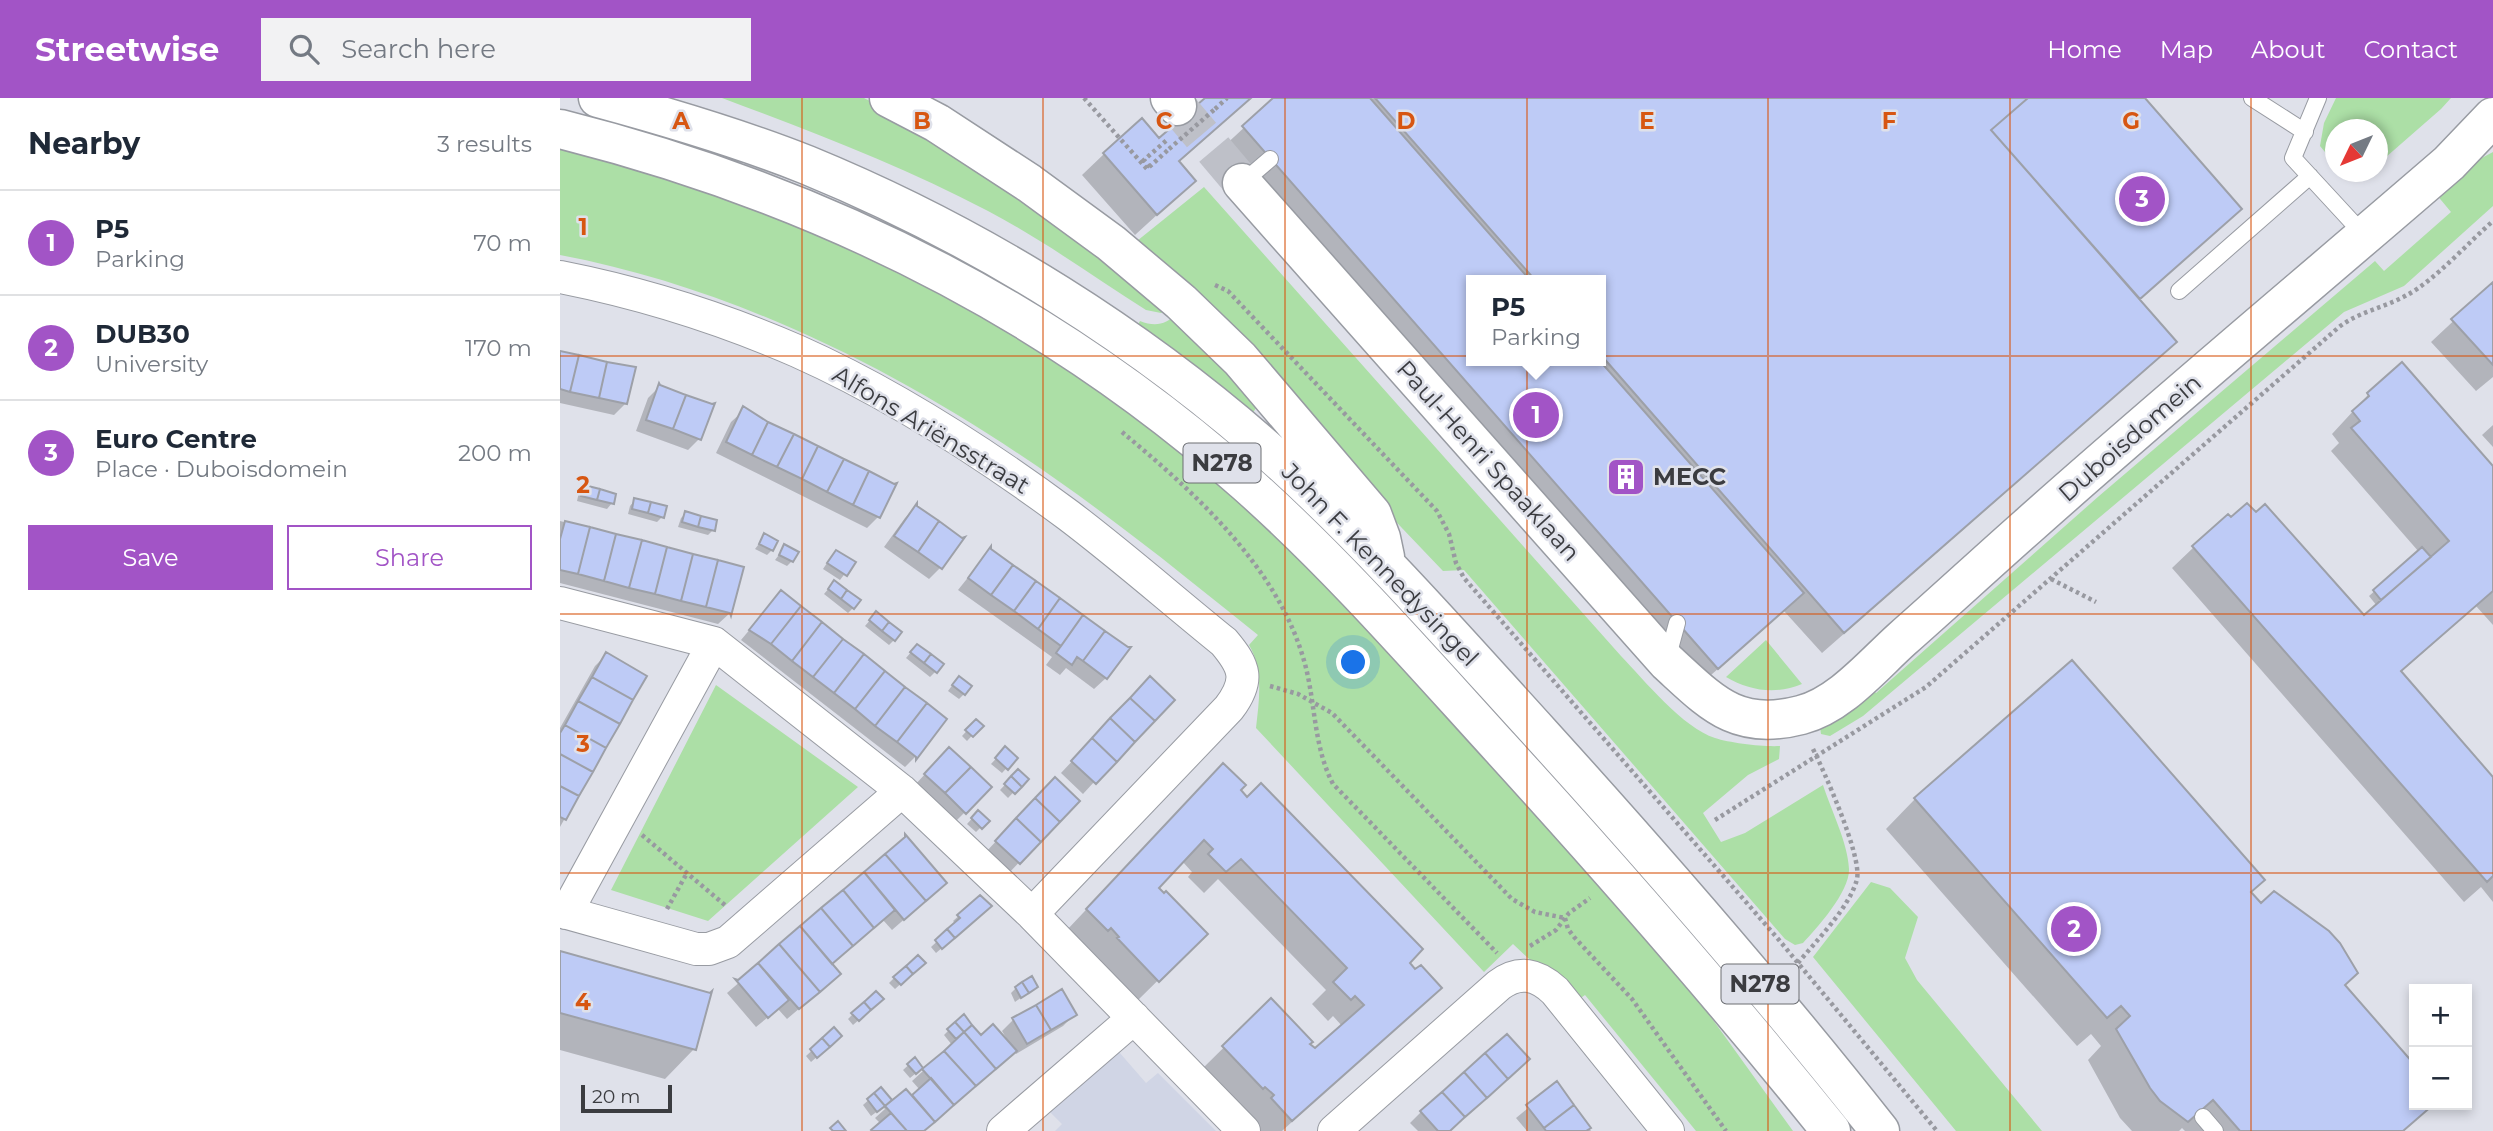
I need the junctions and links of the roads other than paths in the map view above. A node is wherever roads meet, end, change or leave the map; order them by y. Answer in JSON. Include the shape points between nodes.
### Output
{"nodes":[{"id":1,"x":598,"y":98,"type":"edge"},
{"id":2,"x":890,"y":98,"type":"edge"},
{"id":3,"x":2252,"y":98,"type":"edge"},
{"id":4,"x":2318,"y":98,"type":"edge"},
{"id":5,"x":2492,"y":119,"type":"edge"},
{"id":6,"x":560,"y":129,"type":"edge"},
{"id":7,"x":2305,"y":132,"type":"junction"},
{"id":8,"x":1256,"y":171,"type":"tunnel mouth"},
{"id":9,"x":2310,"y":176,"type":"junction"},
{"id":10,"x":2365,"y":236,"type":"junction"},
{"id":11,"x":560,"y":276,"type":"edge"},
{"id":12,"x":2179,"y":291,"type":"dead end"},
{"id":13,"x":1387,"y":566,"type":"junction"},
{"id":14,"x":560,"y":603,"type":"edge"},
{"id":15,"x":1677,"y":623,"type":"dead end"},
{"id":16,"x":714,"y":643,"type":"junction"},
{"id":17,"x":1667,"y":662,"type":"junction"},
{"id":18,"x":1749,"y":719,"type":"joint"},
{"id":19,"x":902,"y":791,"type":"junction"},
{"id":20,"x":563,"y":912,"type":"edge"},
{"id":21,"x":1032,"y":914,"type":"junction"},
{"id":22,"x":1134,"y":1018,"type":"junction"},
{"id":23,"x":2203,"y":1117,"type":"dead end"},
{"id":24,"x":1003,"y":1131,"type":"edge"},
{"id":25,"x":1244,"y":1131,"type":"edge"},
{"id":26,"x":1334,"y":1131,"type":"edge"},
{"id":27,"x":1668,"y":1131,"type":"edge"},
{"id":28,"x":1830,"y":1131,"type":"edge"},
{"id":29,"x":1881,"y":1131,"type":"edge"},
{"id":30,"x":2215,"y":1131,"type":"edge"}],
"edges":[{"from":1,"to":13,"type":"main road","name":"John F. Kennedysingel","number":"N278","via":[[806,165],[924,218],[1020,271],[1210,402],[1286,467]]},
{"from":2,"to":13,"type":"main road","via":[[1029,183],[1111,243],[1225,342],[1372,514]]},
{"from":3,"to":7,"type":"lane"},
{"from":4,"to":7,"type":"lane"},
{"from":5,"to":10,"type":"main road","name":"Duboisdomein"},
{"from":6,"to":28,"type":"main road","name":"John F. Kennedysingel","number":"N278","via":[[706,170],[875,239],[1009,309],[1177,426],[1287,522],[1406,645],[1650,915]]},
{"from":7,"to":9,"type":"lane","via":[[2293,158]]},
{"from":8,"to":17,"type":"main road","name":"Paul-Henri Spaaklaan"},
{"from":9,"to":10,"type":"lane"},
{"from":9,"to":12,"type":"lane"},
{"from":10,"to":18,"type":"main road","name":"Duboisdomein","via":[[1840,694],[1801,715]]},
{"from":11,"to":21,"type":"street","name":"Alfons Ariënsstraat","via":[[726,323],[857,381],[985,458],[1079,524],[1224,642],[1239,660],[1241,689],[1229,708]]},
{"from":13,"to":29,"type":"main road","name":"John F. Kennedysingel","number":"N278","via":[[1636,840]]},
{"from":14,"to":16,"type":"street"},
{"from":15,"to":17,"type":"lane"},
{"from":16,"to":19,"type":"street"},
{"from":16,"to":20,"type":"street"},
{"from":17,"to":18,"type":"main road","name":"Paul-Henri Spaaklaan","via":[[1713,704]]},
{"from":19,"to":20,"type":"street","via":[[728,942],[709,949]]},
{"from":19,"to":21,"type":"street"},
{"from":21,"to":22,"type":"street"},
{"from":22,"to":24,"type":"street"},
{"from":22,"to":25,"type":"street"},
{"from":23,"to":30,"type":"lane"},
{"from":26,"to":27,"type":"street","via":[[1499,985],[1507,965],[1555,990]]}]}
